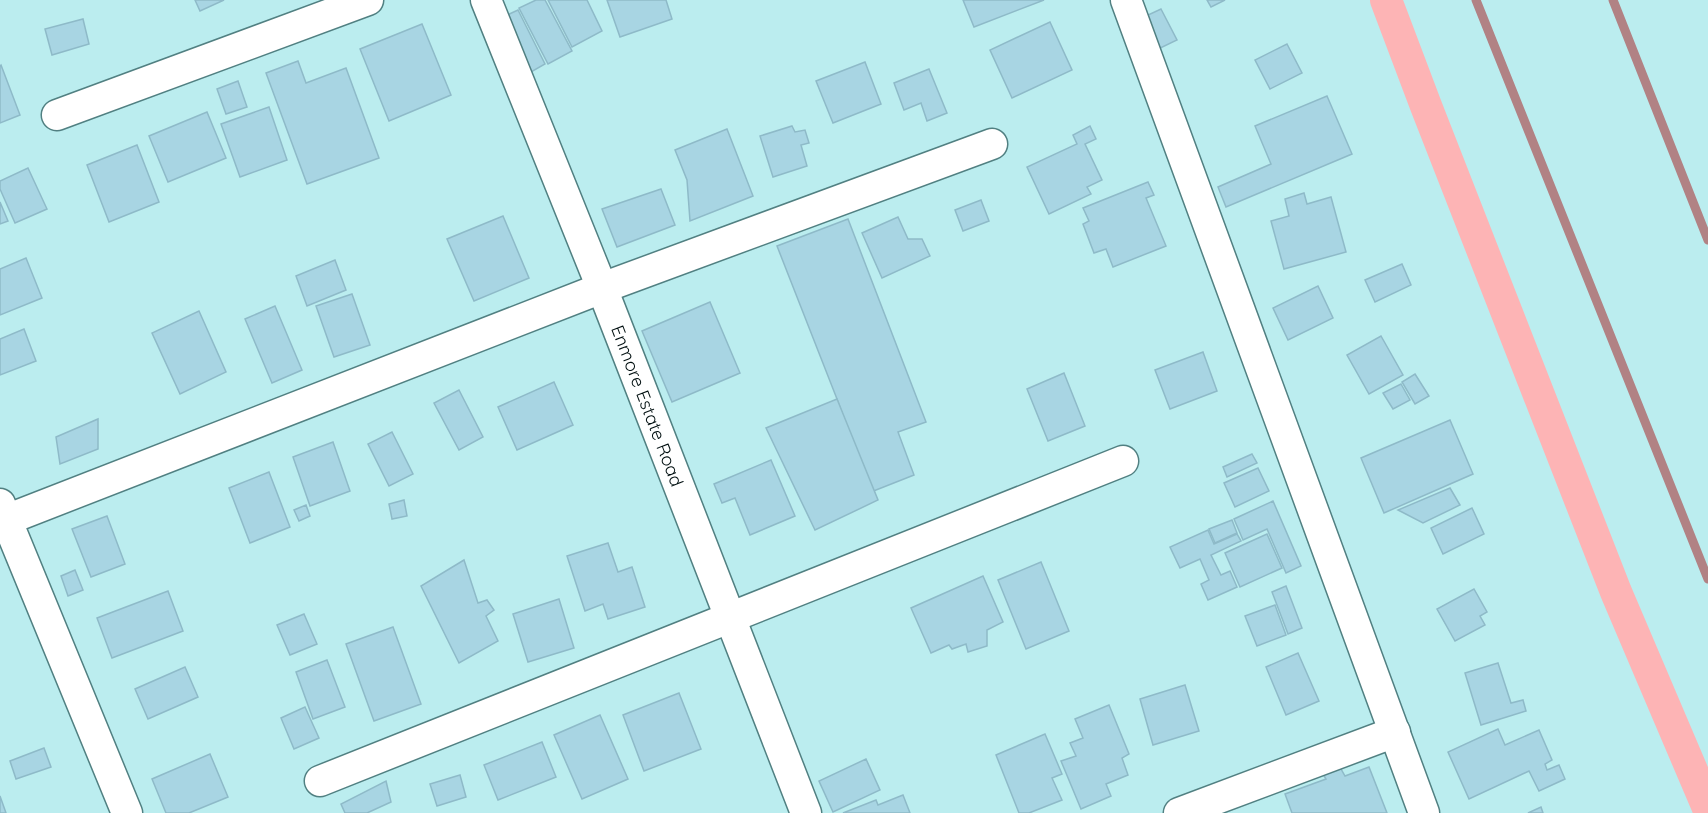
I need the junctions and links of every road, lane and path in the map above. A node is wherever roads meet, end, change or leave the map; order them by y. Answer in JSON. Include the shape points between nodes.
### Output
{"nodes":[{"id":1,"x":368,"y":0,"type":"edge"},
{"id":2,"x":486,"y":0,"type":"edge"},
{"id":3,"x":1126,"y":0,"type":"edge"},
{"id":4,"x":57,"y":115,"type":"dead end"},
{"id":5,"x":992,"y":144,"type":"dead end"},
{"id":6,"x":602,"y":288,"type":"junction"},
{"id":7,"x":1123,"y":461,"type":"dead end"},
{"id":8,"x":3,"y":512,"type":"edge"},
{"id":9,"x":730,"y":618,"type":"junction"},
{"id":10,"x":1395,"y":732,"type":"junction"},
{"id":11,"x":320,"y":781,"type":"dead end"},
{"id":12,"x":127,"y":813,"type":"edge"},
{"id":13,"x":806,"y":813,"type":"edge"},
{"id":14,"x":1179,"y":813,"type":"edge"},
{"id":15,"x":1424,"y":813,"type":"edge"}],
"edges":[{"from":1,"to":4,"type":"street"},
{"from":2,"to":6,"type":"street","name":"Enmore Estate Road"},
{"from":3,"to":10,"type":"street"},
{"from":5,"to":6,"type":"street"},
{"from":6,"to":8,"type":"street"},
{"from":6,"to":9,"type":"street","name":"Enmore Estate Road"},
{"from":7,"to":9,"type":"street"},
{"from":8,"to":12,"type":"street"},
{"from":9,"to":11,"type":"street"},
{"from":9,"to":13,"type":"street","name":"Enmore Estate Road"},
{"from":10,"to":14,"type":"street"},
{"from":10,"to":15,"type":"street"}]}
